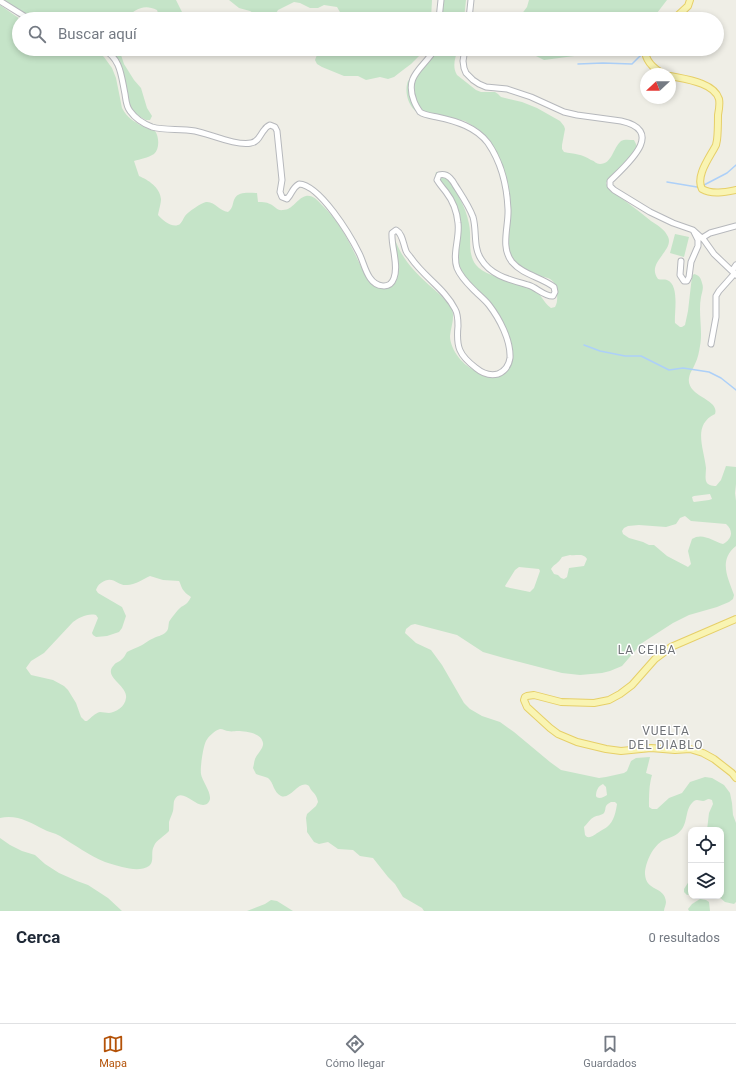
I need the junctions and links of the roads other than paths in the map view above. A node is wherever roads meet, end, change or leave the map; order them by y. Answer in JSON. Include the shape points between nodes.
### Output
{"nodes":[{"id":1,"x":441,"y":0,"type":"edge"},
{"id":2,"x":470,"y":0,"type":"edge"},
{"id":3,"x":690,"y":0,"type":"edge"},
{"id":4,"x":0,"y":1,"type":"edge"},
{"id":5,"x":17,"y":12,"type":"edge"},
{"id":6,"x":440,"y":12,"type":"edge"},
{"id":7,"x":469,"y":12,"type":"edge"},
{"id":8,"x":682,"y":12,"type":"edge"},
{"id":9,"x":113,"y":56,"type":"edge"},
{"id":10,"x":429,"y":56,"type":"edge"},
{"id":11,"x":464,"y":56,"type":"edge"},
{"id":12,"x":647,"y":56,"type":"edge"},
{"id":13,"x":655,"y":68,"type":"edge"},
{"id":14,"x":676,"y":77,"type":"edge"},
{"id":15,"x":736,"y":190,"type":"edge"},
{"id":16,"x":736,"y":226,"type":"edge"},
{"id":17,"x":693,"y":230,"type":"junction"},
{"id":18,"x":702,"y":238,"type":"junction"},
{"id":19,"x":681,"y":261,"type":"dead end"},
{"id":20,"x":736,"y":265,"type":"edge"},
{"id":21,"x":734,"y":273,"type":"edge"},
{"id":22,"x":711,"y":344,"type":"dead end"},
{"id":23,"x":736,"y":619,"type":"edge"},
{"id":24,"x":736,"y":778,"type":"edge"}],
"edges":[{"from":1,"to":6,"type":"street"},
{"from":2,"to":7,"type":"street"},
{"from":3,"to":8,"type":"main road"},
{"from":4,"to":5,"type":"street"},
{"from":9,"to":10,"type":"street","via":[[122,76],[126,104],[138,119],[150,126],[194,131],[243,145],[258,140],[265,128],[270,125],[275,127],[282,197],[287,199],[293,188],[299,184],[314,191],[340,221],[370,278],[378,285],[389,285],[395,277],[392,233],[398,231],[413,261],[446,295],[455,309],[458,322],[456,338],[463,356],[480,371],[494,375],[508,366],[508,342],[489,305],[460,273],[457,266],[459,224],[452,201],[437,180],[439,175],[450,177],[469,208],[474,219],[476,246],[481,260],[488,268],[502,277],[533,286],[549,296],[553,296],[554,287],[526,274],[511,260],[506,248],[506,191],[497,158],[485,139],[476,131],[453,121],[420,112],[414,103],[410,85],[413,76]]},
{"from":11,"to":17,"type":"street","via":[[466,73],[486,87],[507,89],[564,112],[628,122],[635,126],[642,134],[641,147],[610,182],[610,186],[650,212]]},
{"from":12,"to":13,"type":"main road"},
{"from":14,"to":15,"type":"main road","via":[[709,87],[717,95],[719,102],[718,136],[701,174],[702,189],[710,192]]},
{"from":16,"to":18,"type":"street","via":[[710,233]]},
{"from":17,"to":18,"type":"street"},
{"from":17,"to":19,"type":"street","via":[[698,246],[687,281],[680,276]]},
{"from":18,"to":21,"type":"street"},
{"from":20,"to":21,"type":"street"},
{"from":21,"to":22,"type":"street","via":[[716,296],[716,317]]},
{"from":23,"to":24,"type":"main road","via":[[670,647],[655,659],[632,685],[609,700],[594,703],[561,702],[534,695],[524,700],[527,707],[553,731],[577,742],[621,751],[651,748],[690,749],[703,753],[732,772]]}]}
